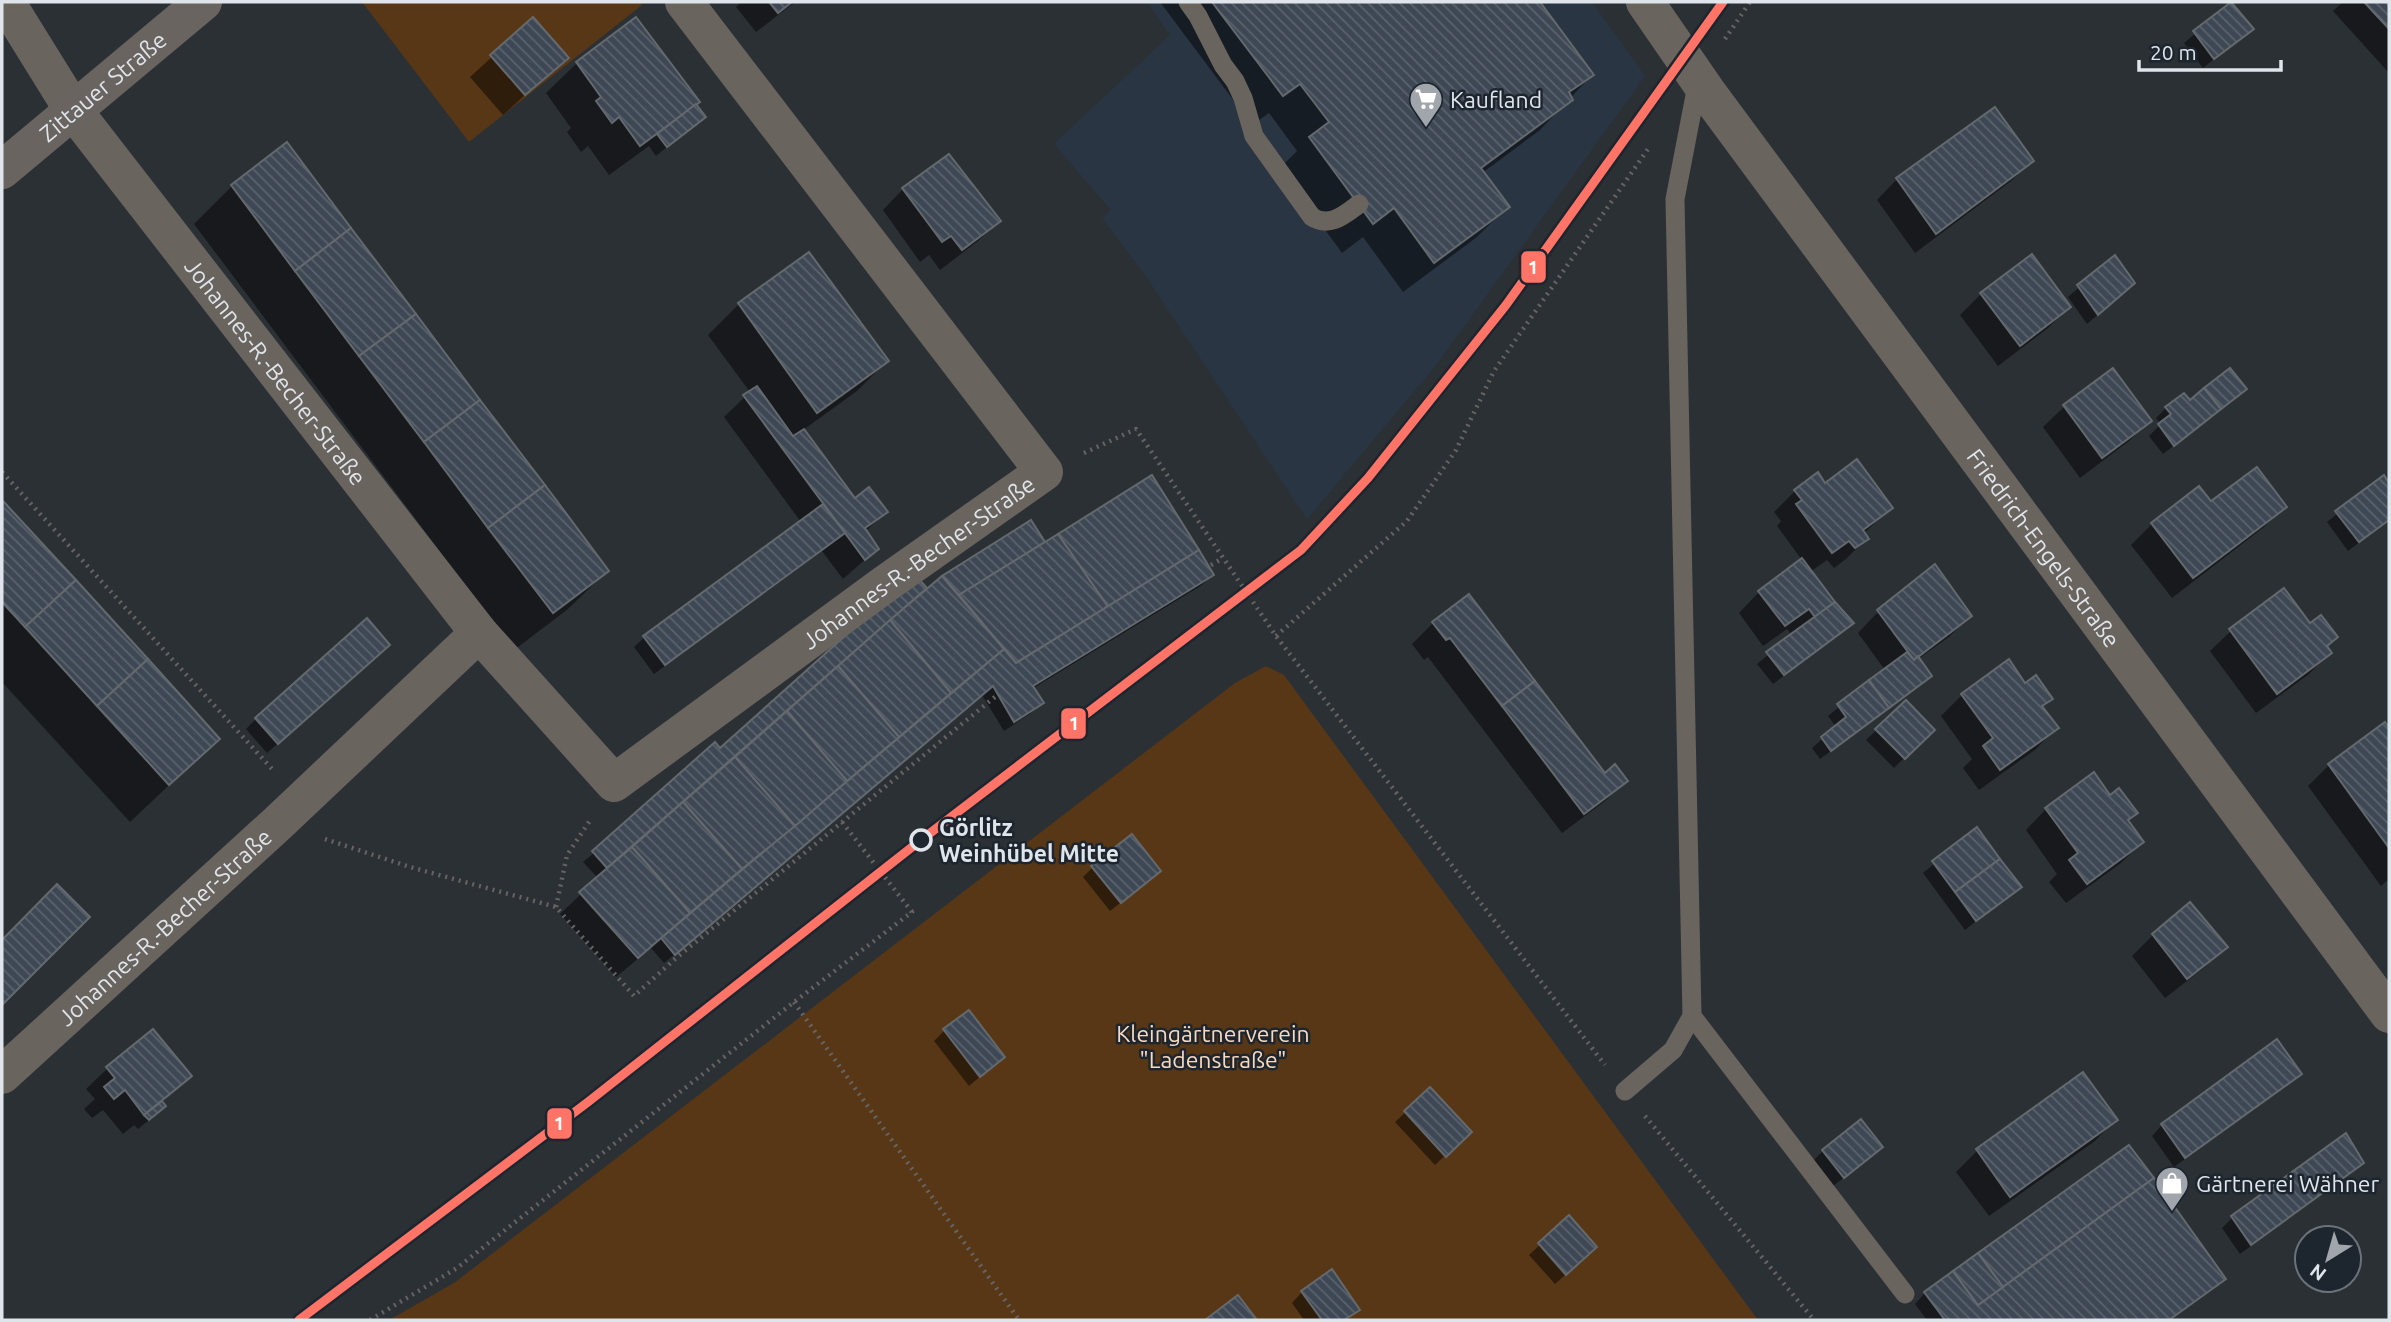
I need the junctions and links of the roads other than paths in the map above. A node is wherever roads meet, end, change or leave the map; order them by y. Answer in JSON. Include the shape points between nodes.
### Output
{"nodes":[{"id":1,"x":6,"y":2,"type":"edge"},
{"id":2,"x":203,"y":2,"type":"edge"},
{"id":3,"x":684,"y":2,"type":"edge"},
{"id":4,"x":1188,"y":2,"type":"edge"},
{"id":5,"x":1645,"y":2,"type":"edge"},
{"id":6,"x":1698,"y":79,"type":"junction"},
{"id":7,"x":73,"y":110,"type":"junction"},
{"id":8,"x":2,"y":170,"type":"edge"},
{"id":9,"x":1359,"y":204,"type":"dead end"},
{"id":10,"x":479,"y":633,"type":"junction"},
{"id":11,"x":2389,"y":1014,"type":"edge"},
{"id":12,"x":1692,"y":1016,"type":"junction"},
{"id":13,"x":2,"y":1075,"type":"edge"},
{"id":14,"x":1625,"y":1091,"type":"road end"},
{"id":15,"x":1905,"y":1294,"type":"dead end"}],
"edges":[{"from":1,"to":7,"type":"street","name":"Johannes-R.-Becher-Straße"},
{"from":2,"to":7,"type":"main road","name":"Zittauer Straße"},
{"from":3,"to":10,"type":"street","name":"Johannes-R.-Becher-Straße","via":[[1044,472],[614,783]]},
{"from":4,"to":9,"type":"lane","via":[[1235,81],[1254,136],[1312,217],[1335,220]]},
{"from":5,"to":6,"type":"street","name":"Friedrich-Engels-Straße"},
{"from":6,"to":11,"type":"street","name":"Friedrich-Engels-Straße"},
{"from":6,"to":12,"type":"lane","via":[[1675,199]]},
{"from":7,"to":8,"type":"main road","name":"Zittauer Straße"},
{"from":7,"to":10,"type":"street","name":"Johannes-R.-Becher-Straße"},
{"from":10,"to":13,"type":"street","name":"Johannes-R.-Becher-Straße"},
{"from":12,"to":14,"type":"lane","via":[[1673,1050]]},
{"from":12,"to":15,"type":"lane"}]}
